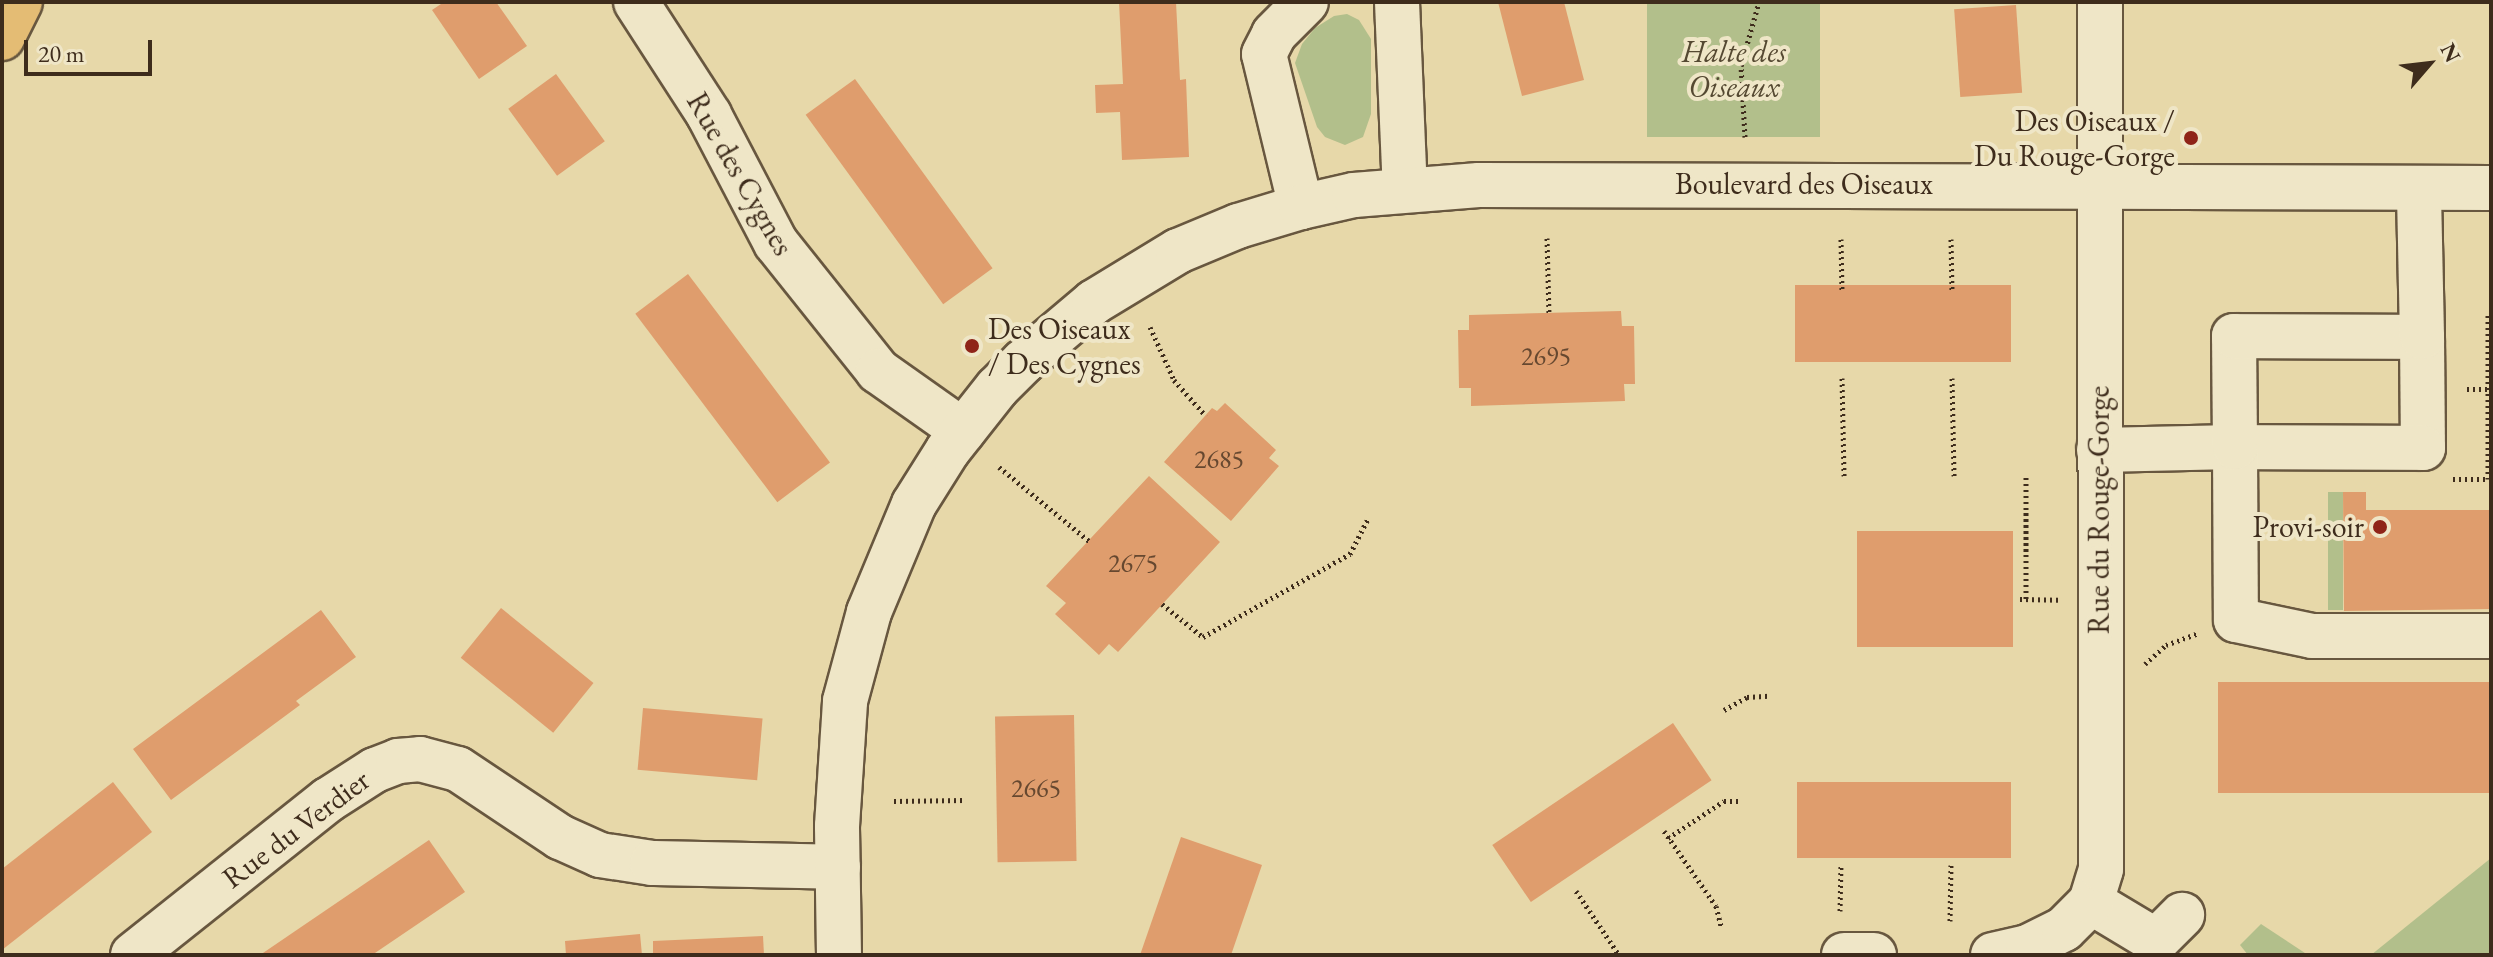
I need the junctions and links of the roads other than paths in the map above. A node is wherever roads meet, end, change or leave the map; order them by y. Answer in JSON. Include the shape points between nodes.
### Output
{"nodes":[{"id":1,"x":20,"y":2,"type":"edge"},
{"id":2,"x":636,"y":2,"type":"edge"},
{"id":3,"x":1306,"y":2,"type":"edge"},
{"id":4,"x":1397,"y":2,"type":"edge"},
{"id":5,"x":2100,"y":2,"type":"edge"},
{"id":6,"x":2,"y":38,"type":"edge"},
{"id":7,"x":2098,"y":187,"type":"junction"},
{"id":8,"x":2491,"y":188,"type":"edge"},
{"id":9,"x":2419,"y":189,"type":"junction"},
{"id":10,"x":1405,"y":190,"type":"junction"},
{"id":11,"x":1301,"y":207,"type":"junction"},
{"id":12,"x":2422,"y":337,"type":"junction"},
{"id":13,"x":963,"y":431,"type":"junction"},
{"id":14,"x":2235,"y":447,"type":"junction"},
{"id":15,"x":2099,"y":450,"type":"junction"},
{"id":16,"x":2491,"y":636,"type":"edge"},
{"id":17,"x":838,"y":867,"type":"junction"},
{"id":18,"x":2091,"y":902,"type":"junction"},
{"id":19,"x":2182,"y":915,"type":"dead end"},
{"id":20,"x":1842,"y":938,"type":"edge"},
{"id":21,"x":133,"y":955,"type":"edge"},
{"id":22,"x":839,"y":955,"type":"edge"},
{"id":23,"x":1874,"y":955,"type":"edge"},
{"id":24,"x":1993,"y":955,"type":"edge"}],
"edges":[{"from":1,"to":6,"type":"main road"},
{"from":2,"to":13,"type":"street","name":"Rue des Cygnes","via":[[709,115],[776,243],[878,371]]},
{"from":3,"to":11,"type":"street","via":[[1274,34],[1264,54]]},
{"from":4,"to":10,"type":"street"},
{"from":5,"to":7,"type":"street","name":"Rue du Rouge-Gorge"},
{"from":7,"to":9,"type":"street","name":"Boulevard des Oiseaux"},
{"from":7,"to":10,"type":"street","name":"Boulevard des Oiseaux","via":[[1554,183]]},
{"from":7,"to":15,"type":"street","name":"Rue du Rouge-Gorge"},
{"from":8,"to":9,"type":"street","name":"Boulevard des Oiseaux"},
{"from":9,"to":12,"type":"street"},
{"from":10,"to":11,"type":"street","name":"Boulevard des Oiseaux"},
{"from":11,"to":13,"type":"street","name":"Boulevard des Oiseaux","via":[[1210,236],[1104,295],[1023,362]]},
{"from":12,"to":14,"type":"street","via":[[2234,336]]},
{"from":12,"to":14,"type":"street","via":[[2423,448]]},
{"from":13,"to":17,"type":"street","name":"Boulevard des Oiseaux","via":[[914,504],[858,644],[841,725]]},
{"from":14,"to":15,"type":"street"},
{"from":14,"to":16,"type":"street","via":[[2236,620],[2312,636]]},
{"from":15,"to":18,"type":"street","name":"Rue du Rouge-Gorge","via":[[2102,859]]},
{"from":17,"to":21,"type":"street","name":"Rue du Verdier","via":[[652,863],[600,855],[560,837],[458,769],[420,759],[398,761],[328,800]]},
{"from":17,"to":22,"type":"street","name":"Boulevard des Oiseaux"},
{"from":18,"to":19,"type":"street","via":[[2156,941]]},
{"from":18,"to":24,"type":"street","via":[[2054,935]]},
{"from":20,"to":23,"type":"street"}]}
